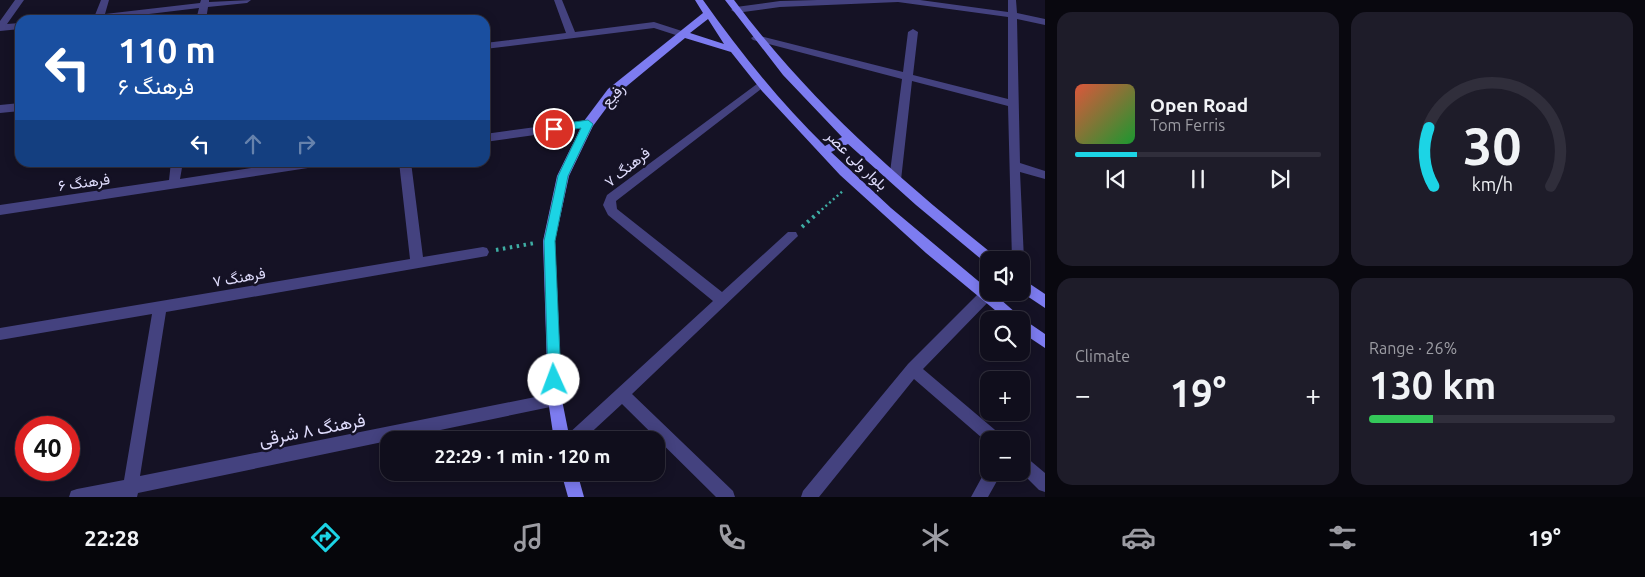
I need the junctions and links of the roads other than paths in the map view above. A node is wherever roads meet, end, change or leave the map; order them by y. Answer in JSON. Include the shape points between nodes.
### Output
{"nodes":[{"id":1,"x":20,"y":0,"type":"edge"},
{"id":2,"x":105,"y":0,"type":"edge"},
{"id":3,"x":247,"y":0,"type":"edge"},
{"id":4,"x":558,"y":0,"type":"edge"},
{"id":5,"x":699,"y":0,"type":"edge"},
{"id":6,"x":729,"y":0,"type":"edge"},
{"id":7,"x":896,"y":0,"type":"edge"},
{"id":8,"x":900,"y":0,"type":"edge"},
{"id":9,"x":1012,"y":0,"type":"edge"},
{"id":10,"x":204,"y":2,"type":"edge"},
{"id":11,"x":780,"y":2,"type":"edge"},
{"id":12,"x":736,"y":10,"type":"junction"},
{"id":13,"x":708,"y":14,"type":"junction"},
{"id":14,"x":100,"y":15,"type":"edge"},
{"id":15,"x":113,"y":15,"type":"edge"},
{"id":16,"x":202,"y":15,"type":"edge"},
{"id":17,"x":1012,"y":15,"type":"junction"},
{"id":18,"x":1045,"y":22,"type":"edge"},
{"id":19,"x":15,"y":26,"type":"edge"},
{"id":20,"x":0,"y":28,"type":"edge"},
{"id":21,"x":913,"y":32,"type":"dead end"},
{"id":22,"x":682,"y":34,"type":"junction"},
{"id":23,"x":571,"y":35,"type":"junction"},
{"id":24,"x":756,"y":38,"type":"junction"},
{"id":25,"x":490,"y":45,"type":"edge"},
{"id":26,"x":734,"y":50,"type":"junction"},
{"id":27,"x":907,"y":76,"type":"junction"},
{"id":28,"x":761,"y":84,"type":"junction"},
{"id":29,"x":1013,"y":104,"type":"junction"},
{"id":30,"x":15,"y":108,"type":"edge"},
{"id":31,"x":0,"y":109,"type":"edge"},
{"id":32,"x":588,"y":124,"type":"junction"},
{"id":33,"x":490,"y":137,"type":"edge"},
{"id":34,"x":850,"y":138,"type":"junction"},
{"id":35,"x":824,"y":151,"type":"junction"},
{"id":36,"x":1014,"y":166,"type":"junction"},
{"id":37,"x":176,"y":167,"type":"edge"},
{"id":38,"x":288,"y":167,"type":"edge"},
{"id":39,"x":406,"y":167,"type":"edge"},
{"id":40,"x":1045,"y":175,"type":"edge"},
{"id":41,"x":895,"y":180,"type":"junction"},
{"id":42,"x":174,"y":184,"type":"junction"},
{"id":43,"x":0,"y":210,"type":"edge"},
{"id":44,"x":792,"y":236,"type":"road end"},
{"id":45,"x":980,"y":251,"type":"edge"},
{"id":46,"x":1018,"y":251,"type":"edge"},
{"id":47,"x":484,"y":252,"type":"road end"},
{"id":48,"x":417,"y":263,"type":"junction"},
{"id":49,"x":980,"y":290,"type":"edge"},
{"id":50,"x":1030,"y":291,"type":"edge"},
{"id":51,"x":722,"y":300,"type":"junction"},
{"id":52,"x":980,"y":301,"type":"edge"},
{"id":53,"x":993,"y":301,"type":"edge"},
{"id":54,"x":1045,"y":302,"type":"edge"},
{"id":55,"x":160,"y":307,"type":"junction"},
{"id":56,"x":1006,"y":311,"type":"edge"},
{"id":57,"x":1030,"y":331,"type":"edge"},
{"id":58,"x":0,"y":334,"type":"edge"},
{"id":59,"x":1045,"y":342,"type":"edge"},
{"id":60,"x":913,"y":369,"type":"junction"},
{"id":61,"x":622,"y":394,"type":"junction"},
{"id":62,"x":555,"y":400,"type":"junction"},
{"id":63,"x":560,"y":431,"type":"edge"},
{"id":64,"x":582,"y":431,"type":"edge"},
{"id":65,"x":985,"y":431,"type":"edge"},
{"id":66,"x":1030,"y":470,"type":"edge"},
{"id":67,"x":572,"y":481,"type":"edge"},
{"id":68,"x":988,"y":481,"type":"edge"},
{"id":69,"x":1045,"y":484,"type":"edge"},
{"id":70,"x":130,"y":492,"type":"edge"},
{"id":71,"x":77,"y":497,"type":"edge"},
{"id":72,"x":576,"y":497,"type":"edge"},
{"id":73,"x":727,"y":497,"type":"edge"},
{"id":74,"x":808,"y":497,"type":"edge"},
{"id":75,"x":978,"y":497,"type":"edge"}],
"edges":[{"from":1,"to":20,"type":"street"},
{"from":2,"to":14,"type":"street"},
{"from":3,"to":10,"type":"street"},
{"from":4,"to":23,"type":"street"},
{"from":5,"to":13,"type":"main road","name":"بلوار ولی عصر"},
{"from":6,"to":12,"type":"main road","name":"بلوار ولی عصر"},
{"from":7,"to":11,"type":"street"},
{"from":8,"to":17,"type":"street"},
{"from":9,"to":17,"type":"street"},
{"from":10,"to":15,"type":"street"},
{"from":10,"to":16,"type":"street"},
{"from":11,"to":12,"type":"street"},
{"from":12,"to":24,"type":"main road","name":"بلوار ولی عصر"},
{"from":13,"to":22,"type":"main road","name":"رفیع"},
{"from":13,"to":26,"type":"main road","name":"بلوار ولی عصر"},
{"from":17,"to":18,"type":"street"},
{"from":17,"to":29,"type":"street"},
{"from":19,"to":20,"type":"street"},
{"from":21,"to":27,"type":"street"},
{"from":22,"to":23,"type":"street","via":[[654,25]]},
{"from":22,"to":26,"type":"main road"},
{"from":22,"to":32,"type":"main road","name":"رفیع","via":[[612,92]]},
{"from":23,"to":25,"type":"street"},
{"from":24,"to":27,"type":"street"},
{"from":24,"to":34,"type":"main road","name":"بلوار ولی عصر","via":[[789,77]]},
{"from":26,"to":28,"type":"main road","name":"بلوار ولی عصر"},
{"from":27,"to":29,"type":"street"},
{"from":27,"to":41,"type":"street"},
{"from":28,"to":35,"type":"main road","name":"بلوار ولی عصر"},
{"from":28,"to":51,"type":"street","name":"فرهنگ ۷","via":[[611,198],[609,205],[612,212]]},
{"from":29,"to":36,"type":"street"},
{"from":30,"to":31,"type":"street"},
{"from":32,"to":33,"type":"street"},
{"from":32,"to":62,"type":"main road","name":"رفیع","via":[[563,176],[550,241]]},
{"from":34,"to":35,"type":"main road"},
{"from":34,"to":41,"type":"main road","name":"بلوار ولی عصر"},
{"from":35,"to":49,"type":"main road","name":"بلوار ولی عصر","via":[[898,222]]},
{"from":36,"to":40,"type":"street"},
{"from":36,"to":46,"type":"street"},
{"from":37,"to":42,"type":"street"},
{"from":38,"to":42,"type":"street","name":"فرهنگ ۶"},
{"from":39,"to":48,"type":"street"},
{"from":41,"to":45,"type":"main road","name":"بلوار ولی عصر"},
{"from":42,"to":43,"type":"street","name":"فرهنگ ۶"},
{"from":44,"to":51,"type":"street"},
{"from":47,"to":48,"type":"street","name":"فرهنگ ۷"},
{"from":48,"to":55,"type":"street","name":"فرهنگ ۷"},
{"from":50,"to":54,"type":"main road"},
{"from":51,"to":61,"type":"street"},
{"from":52,"to":60,"type":"street"},
{"from":53,"to":56,"type":"main road","name":"بلوار ولی عصر"},
{"from":55,"to":58,"type":"street","name":"فرهنگ ۷"},
{"from":55,"to":70,"type":"street"},
{"from":57,"to":59,"type":"main road"},
{"from":60,"to":65,"type":"street"},
{"from":60,"to":74,"type":"street"},
{"from":61,"to":64,"type":"street"},
{"from":61,"to":73,"type":"street"},
{"from":62,"to":63,"type":"main road","name":"رفیع"},
{"from":62,"to":70,"type":"street","name":"فرهنگ ۸ شرقی"},
{"from":66,"to":69,"type":"street"},
{"from":67,"to":72,"type":"main road"},
{"from":68,"to":75,"type":"street"},
{"from":70,"to":71,"type":"street","name":"فرهنگ ۸ شرقی"}]}
